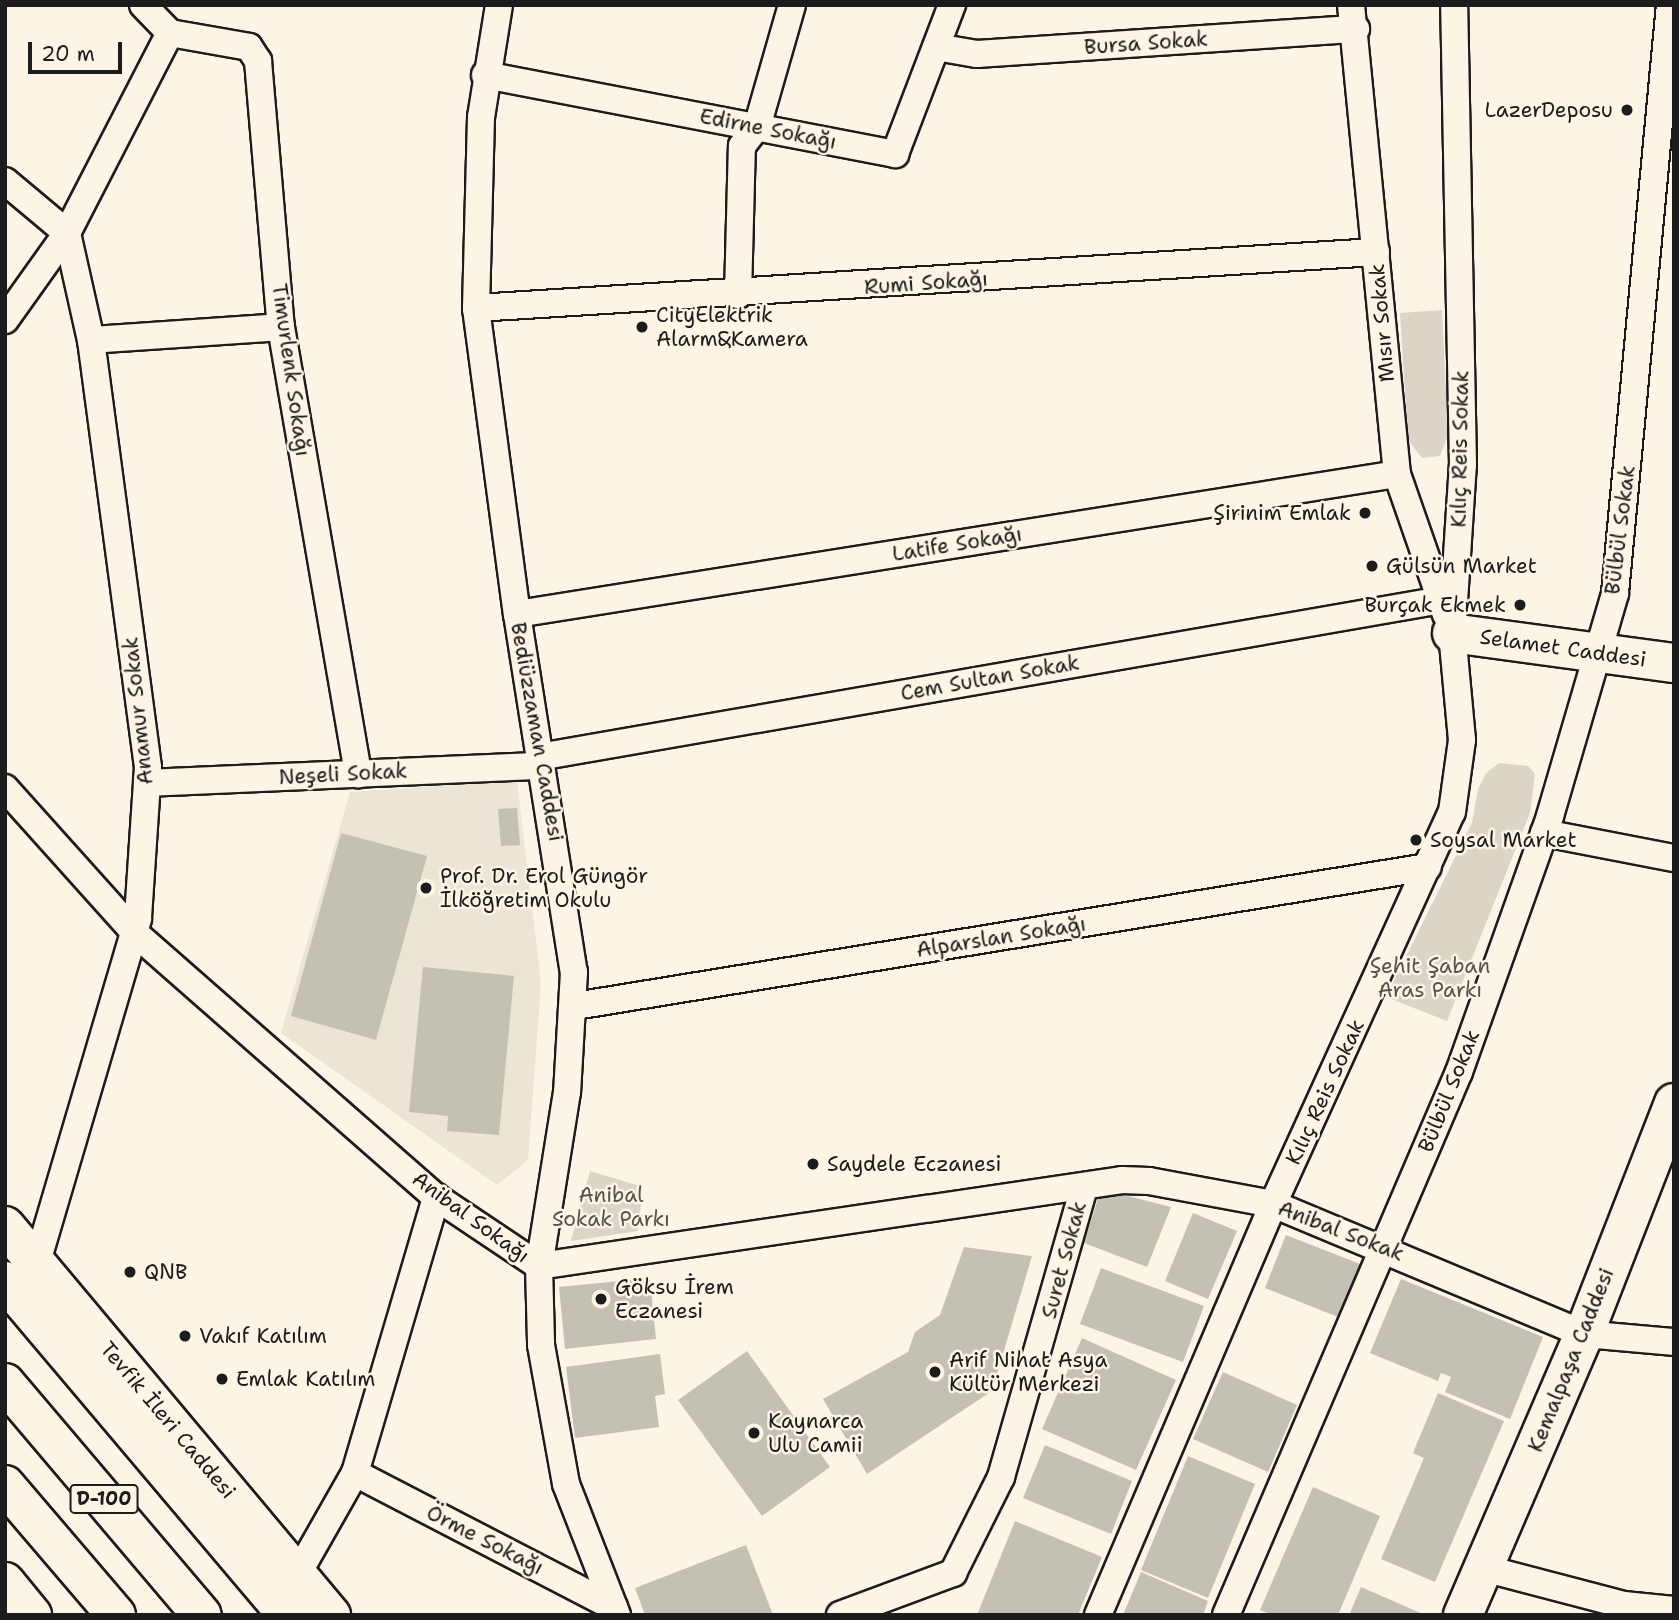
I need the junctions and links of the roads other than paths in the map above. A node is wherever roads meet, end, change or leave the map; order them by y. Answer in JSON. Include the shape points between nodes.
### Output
{"nodes":[{"id":1,"x":143,"y":5,"type":"edge"},
{"id":2,"x":499,"y":5,"type":"edge"},
{"id":3,"x":792,"y":5,"type":"edge"},
{"id":4,"x":952,"y":5,"type":"edge"},
{"id":5,"x":1454,"y":5,"type":"edge"},
{"id":6,"x":1670,"y":5,"type":"edge"},
{"id":7,"x":1353,"y":17,"type":"edge"},
{"id":8,"x":170,"y":33,"type":"junction"},
{"id":9,"x":936,"y":47,"type":"junction"},
{"id":10,"x":485,"y":75,"type":"junction"},
{"id":11,"x":757,"y":127,"type":"junction"},
{"id":12,"x":5,"y":181,"type":"edge"},
{"id":13,"x":67,"y":233,"type":"junction"},
{"id":14,"x":1376,"y":252,"type":"junction"},
{"id":15,"x":738,"y":295,"type":"junction"},
{"id":16,"x":476,"y":308,"type":"junction"},
{"id":17,"x":5,"y":320,"type":"edge"},
{"id":18,"x":281,"y":327,"type":"junction"},
{"id":19,"x":91,"y":340,"type":"junction"},
{"id":20,"x":1397,"y":474,"type":"junction"},
{"id":21,"x":517,"y":614,"type":"junction"},
{"id":22,"x":1446,"y":616,"type":"junction"},
{"id":23,"x":1597,"y":654,"type":"junction"},
{"id":24,"x":1674,"y":663,"type":"edge"},
{"id":25,"x":540,"y":762,"type":"junction"},
{"id":26,"x":358,"y":774,"type":"junction"},
{"id":27,"x":147,"y":783,"type":"junction"},
{"id":28,"x":5,"y":788,"type":"edge"},
{"id":29,"x":1544,"y":833,"type":"junction"},
{"id":30,"x":1674,"y":858,"type":"edge"},
{"id":31,"x":1428,"y":867,"type":"junction"},
{"id":32,"x":135,"y":933,"type":"junction"},
{"id":33,"x":575,"y":1006,"type":"junction"},
{"id":34,"x":1674,"y":1102,"type":"edge"},
{"id":35,"x":1084,"y":1188,"type":"junction"},
{"id":36,"x":436,"y":1197,"type":"junction"},
{"id":37,"x":1273,"y":1204,"type":"junction"},
{"id":38,"x":5,"y":1226,"type":"edge"},
{"id":39,"x":1384,"y":1247,"type":"junction"},
{"id":40,"x":539,"y":1266,"type":"junction"},
{"id":41,"x":21,"y":1272,"type":"edge"},
{"id":42,"x":1584,"y":1334,"type":"junction"},
{"id":43,"x":1674,"y":1342,"type":"edge"},
{"id":44,"x":5,"y":1383,"type":"edge"},
{"id":45,"x":355,"y":1472,"type":"junction"},
{"id":46,"x":5,"y":1485,"type":"edge"},
{"id":47,"x":1483,"y":1567,"type":"junction"},
{"id":48,"x":297,"y":1575,"type":"junction"},
{"id":49,"x":6,"y":1586,"type":"edge"},
{"id":50,"x":1674,"y":1610,"type":"edge"},
{"id":51,"x":616,"y":1611,"type":"edge"},
{"id":52,"x":32,"y":1615,"type":"edge"},
{"id":53,"x":116,"y":1615,"type":"edge"},
{"id":54,"x":202,"y":1615,"type":"edge"},
{"id":55,"x":287,"y":1615,"type":"edge"},
{"id":56,"x":331,"y":1615,"type":"edge"},
{"id":57,"x":840,"y":1615,"type":"edge"},
{"id":58,"x":1098,"y":1615,"type":"edge"},
{"id":59,"x":1226,"y":1615,"type":"edge"},
{"id":60,"x":1463,"y":1615,"type":"edge"}],
"edges":[{"from":1,"to":8,"type":"street"},
{"from":2,"to":10,"type":"street","name":"Bediüzzaman Caddesi"},
{"from":3,"to":11,"type":"street"},
{"from":4,"to":9,"type":"street","name":"Edirne Sokağı"},
{"from":5,"to":22,"type":"street","name":"Kılıç Reis Sokak","via":[[1463,465]]},
{"from":6,"to":23,"type":"street","name":"Bülbül Sokak","via":[[1615,593]]},
{"from":7,"to":9,"type":"street","name":"Bursa Sokak","via":[[977,54]]},
{"from":7,"to":14,"type":"street","name":"Mısır Sokak"},
{"from":8,"to":13,"type":"street"},
{"from":8,"to":18,"type":"street","name":"Timurlenk Sokağı","via":[[249,47],[258,61]]},
{"from":9,"to":11,"type":"street","name":"Edirne Sokağı","via":[[895,154]]},
{"from":10,"to":11,"type":"street","name":"Edirne Sokağı"},
{"from":10,"to":16,"type":"street","name":"Bediüzzaman Caddesi"},
{"from":11,"to":15,"type":"street","via":[[742,146]]},
{"from":12,"to":13,"type":"street"},
{"from":13,"to":17,"type":"street"},
{"from":13,"to":19,"type":"street","name":"Anamur Sokak"},
{"from":14,"to":15,"type":"street","name":"Rumi Sokağı"},
{"from":14,"to":20,"type":"street","name":"Mısır Sokak"},
{"from":15,"to":16,"type":"street","name":"Rumi Sokağı"},
{"from":16,"to":21,"type":"street","name":"Bediüzzaman Caddesi"},
{"from":18,"to":19,"type":"street"},
{"from":18,"to":26,"type":"street","name":"Timurlenk Sokağı"},
{"from":19,"to":27,"type":"street","name":"Anamur Sokak"},
{"from":20,"to":21,"type":"street","name":"Latife Sokağı"},
{"from":20,"to":22,"type":"street","name":"Mısır Sokak"},
{"from":21,"to":25,"type":"street","name":"Bediüzzaman Caddesi"},
{"from":22,"to":23,"type":"main road","name":"Selamet Caddesi"},
{"from":22,"to":25,"type":"street","name":"Cem Sultan Sokak"},
{"from":22,"to":31,"type":"street","name":"Kılıç Reis Sokak","via":[[1462,740],[1452,812]]},
{"from":23,"to":24,"type":"main road","name":"Selamet Caddesi"},
{"from":23,"to":29,"type":"street","name":"Bülbül Sokak"},
{"from":25,"to":26,"type":"street","name":"Neşeli Sokak"},
{"from":25,"to":33,"type":"street","name":"Bediüzzaman Caddesi","via":[[569,921]]},
{"from":26,"to":27,"type":"street","name":"Neşeli Sokak"},
{"from":27,"to":32,"type":"street","name":"Anamur Sokak"},
{"from":28,"to":32,"type":"street","name":"Anibal Sokağı"},
{"from":29,"to":30,"type":"street"},
{"from":29,"to":39,"type":"street","name":"Bülbül Sokak","via":[[1459,1072]]},
{"from":31,"to":33,"type":"street","name":"Alparslan Sokağı"},
{"from":31,"to":37,"type":"street","name":"Kılıç Reis Sokak"},
{"from":32,"to":36,"type":"street","name":"Anibal Sokağı"},
{"from":32,"to":41,"type":"street","name":"Anamur Sokak"},
{"from":33,"to":40,"type":"street","name":"Bediüzzaman Caddesi","via":[[561,1140]]},
{"from":34,"to":42,"type":"main road","name":"Kemalpaşa Caddesi"},
{"from":35,"to":37,"type":"street","name":"Anibal Sokak","via":[[1122,1180],[1149,1181]]},
{"from":35,"to":40,"type":"street","name":"Anibal Sokağı"},
{"from":35,"to":57,"type":"street","name":"Suret Sokak","via":[[1001,1477],[953,1573]]},
{"from":36,"to":40,"type":"street","name":"Anibal Sokağı"},
{"from":36,"to":45,"type":"street"},
{"from":37,"to":39,"type":"street","name":"Anibal Sokak"},
{"from":37,"to":58,"type":"street","name":"Kılıç Reis Sokak"},
{"from":38,"to":41,"type":"main road","name":"Tevfik İleri Caddesi"},
{"from":39,"to":42,"type":"street","name":"Anibal Sokak"},
{"from":39,"to":59,"type":"street","name":"Bülbül Sokak"},
{"from":40,"to":51,"type":"street","name":"Bediüzzaman Caddesi","via":[[541,1345],[554,1439],[585,1541]]},
{"from":41,"to":48,"type":"main road","name":"Tevfik İleri Caddesi"},
{"from":41,"to":55,"type":"main road","name":"Tevfik İleri Caddesi"},
{"from":42,"to":43,"type":"street","name":"Anibal Sokak"},
{"from":42,"to":47,"type":"main road","name":"Kemalpaşa Caddesi"},
{"from":44,"to":54,"type":"main road","number":"D-100"},
{"from":45,"to":48,"type":"street"},
{"from":45,"to":51,"type":"street","name":"Örme Sokağı"},
{"from":46,"to":53,"type":"main road","number":"D-100"},
{"from":47,"to":50,"type":"street","via":[[1624,1605]]},
{"from":47,"to":60,"type":"main road","name":"Kemalpaşa Caddesi"},
{"from":48,"to":56,"type":"main road","name":"Tevfik İleri Caddesi"},
{"from":49,"to":52,"type":"main road"}]}
